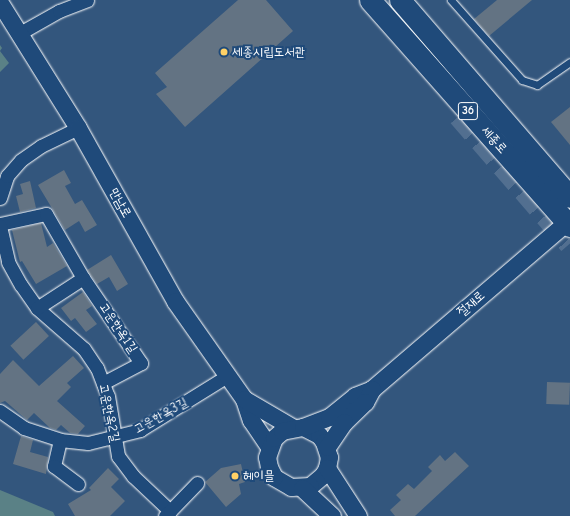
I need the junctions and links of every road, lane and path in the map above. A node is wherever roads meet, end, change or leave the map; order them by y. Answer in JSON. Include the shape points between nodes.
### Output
{"nodes":[{"id":1,"x":87,"y":0,"type":"edge"},
{"id":2,"x":370,"y":0,"type":"edge"},
{"id":3,"x":400,"y":0,"type":"edge"},
{"id":4,"x":452,"y":0,"type":"edge"},
{"id":5,"x":0,"y":3,"type":"edge"},
{"id":6,"x":20,"y":33,"type":"junction"},
{"id":7,"x":570,"y":62,"type":"edge"},
{"id":8,"x":78,"y":128,"type":"junction"},
{"id":9,"x":570,"y":197,"type":"edge"},
{"id":10,"x":0,"y":198,"type":"edge"},
{"id":11,"x":569,"y":222,"type":"edge"},
{"id":12,"x":0,"y":225,"type":"edge"},
{"id":13,"x":4,"y":264,"type":"edge"},
{"id":14,"x":83,"y":278,"type":"junction"},
{"id":15,"x":37,"y":308,"type":"junction"},
{"id":16,"x":227,"y":376,"type":"junction"},
{"id":17,"x":103,"y":383,"type":"junction"},
{"id":18,"x":372,"y":389,"type":"junction"},
{"id":19,"x":244,"y":399,"type":"junction"},
{"id":20,"x":0,"y":411,"type":"edge"},
{"id":21,"x":297,"y":427,"type":"junction"},
{"id":22,"x":114,"y":438,"type":"junction"},
{"id":23,"x":60,"y":440,"type":"junction"},
{"id":24,"x":269,"y":447,"type":"junction"},
{"id":25,"x":327,"y":448,"type":"junction"},
{"id":26,"x":327,"y":468,"type":"junction"},
{"id":27,"x":197,"y":483,"type":"dead end"},
{"id":28,"x":78,"y":484,"type":"dead end"},
{"id":29,"x":302,"y":488,"type":"junction"},
{"id":30,"x":168,"y":514,"type":"edge"},
{"id":31,"x":332,"y":516,"type":"edge"},
{"id":32,"x":358,"y":516,"type":"edge"}],
"edges":[{"from":1,"to":6,"type":"street","via":[[59,11]]},
{"from":2,"to":11,"type":"main road","name":"세종로","number":"36"},
{"from":3,"to":9,"type":"main road","name":"세종로","number":"36"},
{"from":4,"to":7,"type":"lane","via":[[522,80],[537,85]]},
{"from":5,"to":6,"type":"street","name":"만남로"},
{"from":6,"to":8,"type":"street","name":"만남로"},
{"from":8,"to":10,"type":"street","via":[[41,146],[21,160],[7,176]]},
{"from":8,"to":16,"type":"street","name":"만남로","via":[[175,301]]},
{"from":11,"to":18,"type":"street","name":"절재로"},
{"from":12,"to":13,"type":"street","name":"고운한옥2길"},
{"from":12,"to":14,"type":"street","name":"고운한옥1길","via":[[46,214]]},
{"from":13,"to":15,"type":"street","name":"고운한옥2길"},
{"from":14,"to":15,"type":"street"},
{"from":14,"to":17,"type":"street","name":"고운한옥1길","via":[[141,363]]},
{"from":15,"to":17,"type":"street","name":"고운한옥2길","via":[[84,349],[97,368]]},
{"from":16,"to":19,"type":"street","name":"만남로"},
{"from":16,"to":22,"type":"street","name":"고운한옥3길","via":[[164,417],[140,430]]},
{"from":17,"to":22,"type":"street","name":"고운한옥2길"},
{"from":18,"to":21,"type":"street","via":[[356,396],[329,417]]},
{"from":18,"to":25,"type":"street","via":[[365,402],[340,427]]},
{"from":19,"to":21,"type":"street"},
{"from":19,"to":24,"type":"street","via":[[251,420]]},
{"from":20,"to":23,"type":"street","name":"고운한옥3길","via":[[24,428]]},
{"from":21,"to":24,"type":"street","via":[[274,438]]},
{"from":21,"to":25,"type":"street","via":[[319,435]]},
{"from":22,"to":23,"type":"street","name":"고운한옥3길","via":[[88,443]]},
{"from":22,"to":30,"type":"street","name":"고운한옥2길","via":[[118,456]]},
{"from":23,"to":28,"type":"street","via":[[54,466]]},
{"from":24,"to":29,"type":"street","via":[[267,457],[274,477],[291,487]]},
{"from":25,"to":26,"type":"street"},
{"from":26,"to":29,"type":"street","via":[[317,481]]},
{"from":26,"to":32,"type":"street"},
{"from":27,"to":30,"type":"street"},
{"from":29,"to":31,"type":"street"}]}
